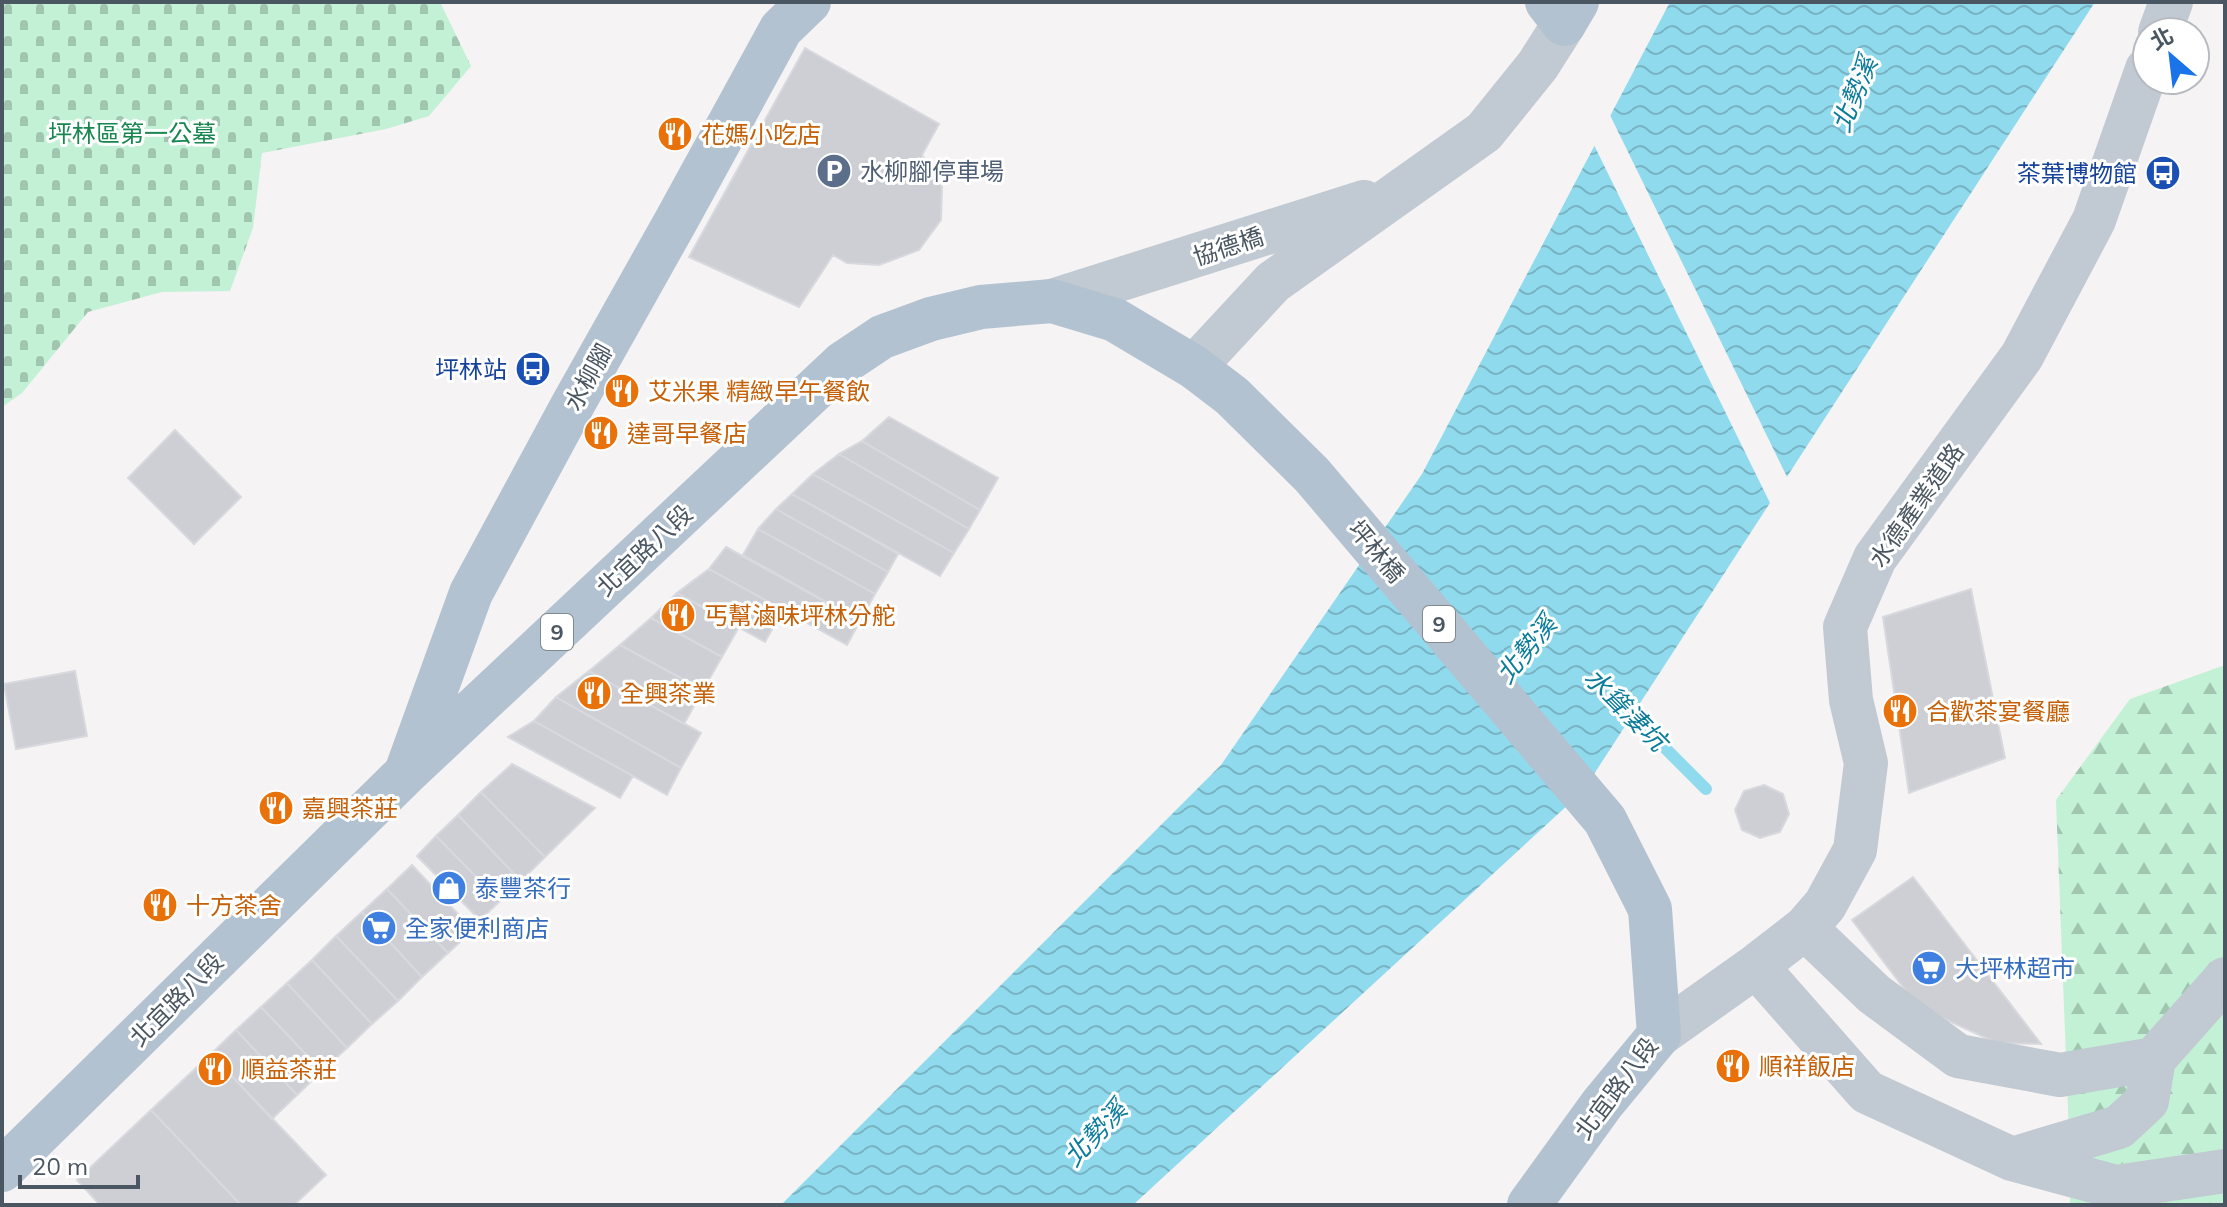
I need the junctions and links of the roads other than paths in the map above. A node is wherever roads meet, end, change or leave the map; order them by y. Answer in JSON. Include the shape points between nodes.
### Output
{"nodes":[{"id":1,"x":809,"y":2,"type":"edge"},
{"id":2,"x":1562,"y":9,"type":"edge"},
{"id":3,"x":2138,"y":96,"type":"edge"},
{"id":4,"x":1405,"y":189,"type":"junction"},
{"id":5,"x":1052,"y":301,"type":"junction"},
{"id":6,"x":1194,"y":367,"type":"junction"},
{"id":7,"x":406,"y":773,"type":"junction"},
{"id":8,"x":1650,"y":909,"type":"joint"},
{"id":9,"x":1805,"y":928,"type":"junction"},
{"id":10,"x":1756,"y":966,"type":"junction"},
{"id":11,"x":2225,"y":979,"type":"edge"},
{"id":12,"x":1659,"y":1035,"type":"junction"},
{"id":13,"x":2154,"y":1059,"type":"junction"},
{"id":14,"x":2012,"y":1159,"type":"junction"},
{"id":15,"x":2,"y":1170,"type":"edge"},
{"id":16,"x":2225,"y":1171,"type":"edge"},
{"id":17,"x":1529,"y":1205,"type":"edge"}],
"edges":[{"from":1,"to":7,"type":"main road","name":"水柳腳","via":[[781,29],[471,593]]},
{"from":2,"to":4,"type":"street","name":"協德橋","via":[[1538,65],[1484,132]]},
{"from":3,"to":9,"type":"street","name":"水德產業道路","via":[[2094,220],[2022,356],[1875,558],[1845,627],[1851,700],[1866,763],[1855,850],[1825,905]]},
{"from":4,"to":5,"type":"street","name":"協德橋"},
{"from":4,"to":6,"type":"street","name":"協德橋","via":[[1273,282]]},
{"from":5,"to":6,"type":"main road","name":"北宜路八段","number":"9","via":[[1115,320]]},
{"from":5,"to":7,"type":"main road","name":"北宜路八段","number":"9","via":[[981,307],[931,319],[882,337],[843,363]]},
{"from":6,"to":8,"type":"main road","name":"坪林橋","number":"9","via":[[1232,396],[1312,475],[1605,820]]},
{"from":7,"to":15,"type":"main road","name":"北宜路八段","number":"9"},
{"from":8,"to":12,"type":"main road","name":"北宜路八段","number":"9"},
{"from":9,"to":10,"type":"street","name":"水德產業道路"},
{"from":9,"to":13,"type":"street","via":[[1874,994],[1958,1056],[2060,1075]]},
{"from":10,"to":12,"type":"street","name":"水德產業道路"},
{"from":10,"to":14,"type":"street","via":[[1867,1092]]},
{"from":11,"to":13,"type":"street"},
{"from":12,"to":17,"type":"main road","name":"北宜路八段"},
{"from":13,"to":14,"type":"street","via":[[2147,1101],[2119,1127]]},
{"from":14,"to":16,"type":"street","via":[[2116,1187]]}]}
